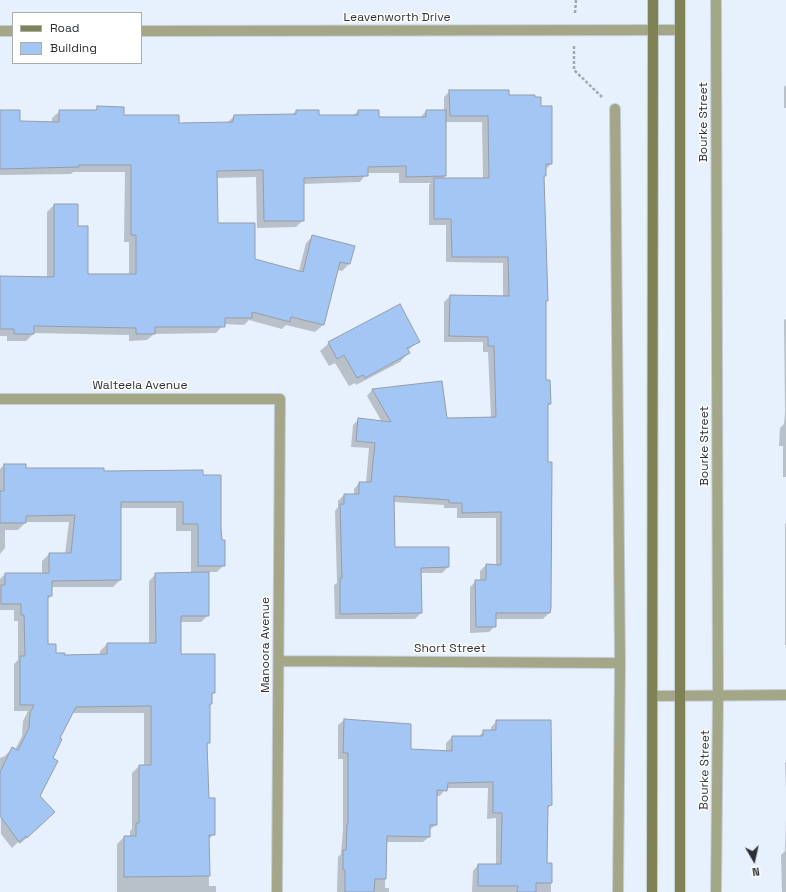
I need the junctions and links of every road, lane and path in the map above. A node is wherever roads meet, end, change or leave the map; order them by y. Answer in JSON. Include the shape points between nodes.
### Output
{"nodes":[{"id":1,"x":653,"y":0,"type":"edge"},
{"id":2,"x":680,"y":0,"type":"edge"},
{"id":3,"x":716,"y":0,"type":"edge"},
{"id":4,"x":653,"y":30,"type":"junction"},
{"id":5,"x":680,"y":30,"type":"junction"},
{"id":6,"x":0,"y":31,"type":"edge"},
{"id":7,"x":12,"y":31,"type":"edge"},
{"id":8,"x":142,"y":31,"type":"edge"},
{"id":9,"x":574,"y":70,"type":"dead end"},
{"id":10,"x":615,"y":109,"type":"joint"},
{"id":11,"x":0,"y":399,"type":"edge"},
{"id":12,"x":280,"y":399,"type":"joint"},
{"id":13,"x":279,"y":661,"type":"junction"},
{"id":14,"x":620,"y":663,"type":"junction"},
{"id":15,"x":786,"y":695,"type":"edge"},
{"id":16,"x":653,"y":696,"type":"junction"},
{"id":17,"x":681,"y":696,"type":"junction"},
{"id":18,"x":718,"y":696,"type":"junction"},
{"id":19,"x":277,"y":892,"type":"edge"},
{"id":20,"x":618,"y":892,"type":"edge"},
{"id":21,"x":652,"y":892,"type":"edge"},
{"id":22,"x":680,"y":892,"type":"edge"},
{"id":23,"x":716,"y":892,"type":"edge"}],
"edges":[{"from":1,"to":4,"type":"main road"},
{"from":2,"to":5,"type":"main road","name":"Bourke Street"},
{"from":3,"to":18,"type":"street","name":"Bourke Street"},
{"from":4,"to":5,"type":"street","name":"Leavenworth Drive"},
{"from":4,"to":8,"type":"street","name":"Leavenworth Drive"},
{"from":4,"to":16,"type":"main road"},
{"from":5,"to":17,"type":"main road","name":"Bourke Street"},
{"from":6,"to":7,"type":"street"},
{"from":9,"to":10,"type":"path"},
{"from":10,"to":14,"type":"street"},
{"from":11,"to":12,"type":"street","name":"Walteela Avenue"},
{"from":12,"to":13,"type":"street","name":"Manoora Avenue"},
{"from":13,"to":14,"type":"street","name":"Short Street"},
{"from":13,"to":19,"type":"street","name":"Manoora Avenue"},
{"from":14,"to":20,"type":"street"},
{"from":15,"to":18,"type":"street"},
{"from":16,"to":17,"type":"street"},
{"from":16,"to":21,"type":"main road"},
{"from":17,"to":18,"type":"street"},
{"from":17,"to":22,"type":"main road","name":"Bourke Street"},
{"from":18,"to":23,"type":"street","name":"Bourke Street"}]}
